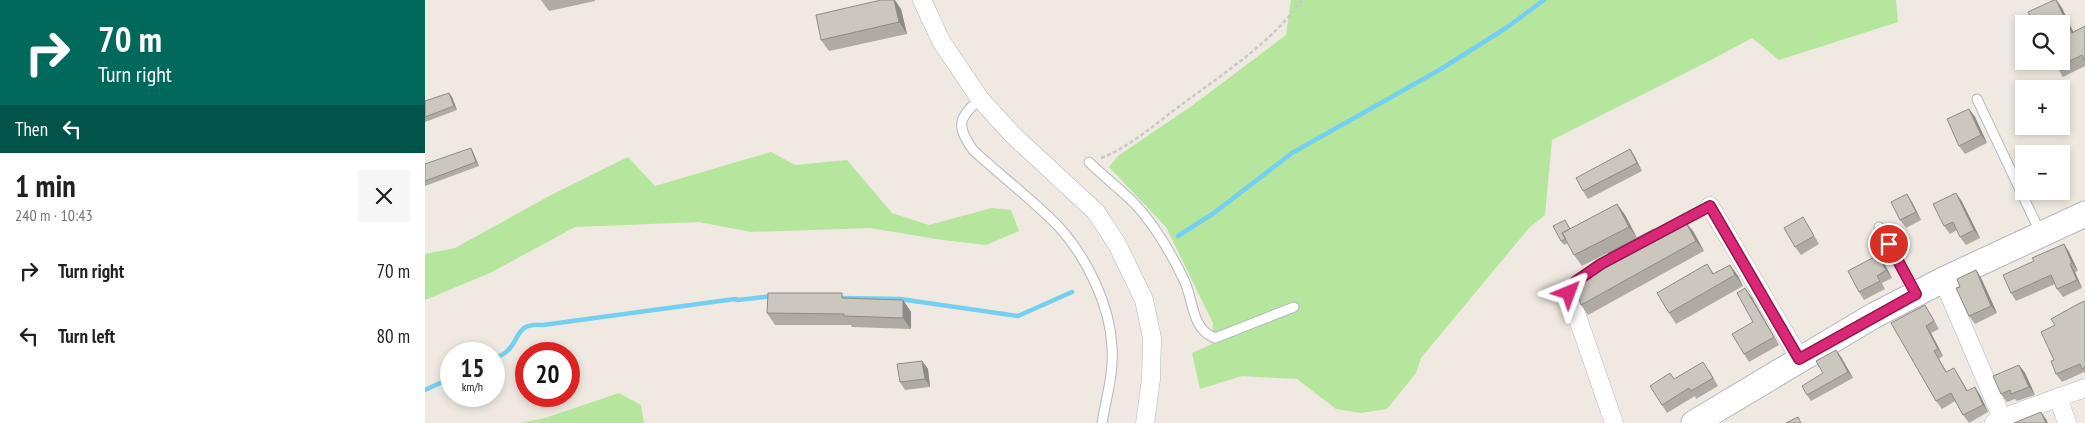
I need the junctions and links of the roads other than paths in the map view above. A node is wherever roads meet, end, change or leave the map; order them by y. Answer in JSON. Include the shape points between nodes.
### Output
{"nodes":[{"id":1,"x":922,"y":0,"type":"edge"},
{"id":2,"x":980,"y":99,"type":"junction"},
{"id":3,"x":1977,"y":99,"type":"dead end"},
{"id":4,"x":1089,"y":162,"type":"road end"},
{"id":5,"x":1710,"y":206,"type":"joint"},
{"id":6,"x":2085,"y":214,"type":"edge"},
{"id":7,"x":1879,"y":227,"type":"dead end"},
{"id":8,"x":2041,"y":234,"type":"junction"},
{"id":9,"x":1943,"y":280,"type":"junction"},
{"id":10,"x":1569,"y":293,"type":"joint"},
{"id":11,"x":1916,"y":294,"type":"junction"},
{"id":12,"x":1294,"y":307,"type":"dead end"},
{"id":13,"x":1799,"y":359,"type":"junction"},
{"id":14,"x":2085,"y":388,"type":"edge"},
{"id":15,"x":2058,"y":398,"type":"junction"},
{"id":16,"x":1998,"y":420,"type":"edge"},
{"id":17,"x":1101,"y":423,"type":"edge"},
{"id":18,"x":1145,"y":423,"type":"edge"},
{"id":19,"x":1615,"y":423,"type":"edge"},
{"id":20,"x":1694,"y":423,"type":"edge"},
{"id":21,"x":2067,"y":423,"type":"edge"}],
"edges":[{"from":1,"to":2,"type":"street","via":[[941,41]]},
{"from":2,"to":17,"type":"lane","via":[[965,112],[960,127],[963,137],[973,150],[1059,228],[1083,260],[1100,294],[1113,348]]},
{"from":2,"to":18,"type":"street","via":[[1013,135],[1096,212],[1124,257],[1144,300],[1151,338],[1151,379]]},
{"from":3,"to":8,"type":"lane"},
{"from":4,"to":12,"type":"lane","via":[[1153,226],[1185,282],[1198,325],[1205,334],[1215,338]]},
{"from":5,"to":10,"type":"lane","via":[[1601,264],[1575,282]]},
{"from":5,"to":13,"type":"street"},
{"from":6,"to":8,"type":"street"},
{"from":7,"to":11,"type":"lane"},
{"from":8,"to":9,"type":"street"},
{"from":9,"to":11,"type":"street"},
{"from":9,"to":16,"type":"street"},
{"from":10,"to":19,"type":"street"},
{"from":11,"to":13,"type":"street"},
{"from":13,"to":20,"type":"street"},
{"from":14,"to":15,"type":"street"},
{"from":15,"to":16,"type":"street"},
{"from":15,"to":21,"type":"street"}]}
